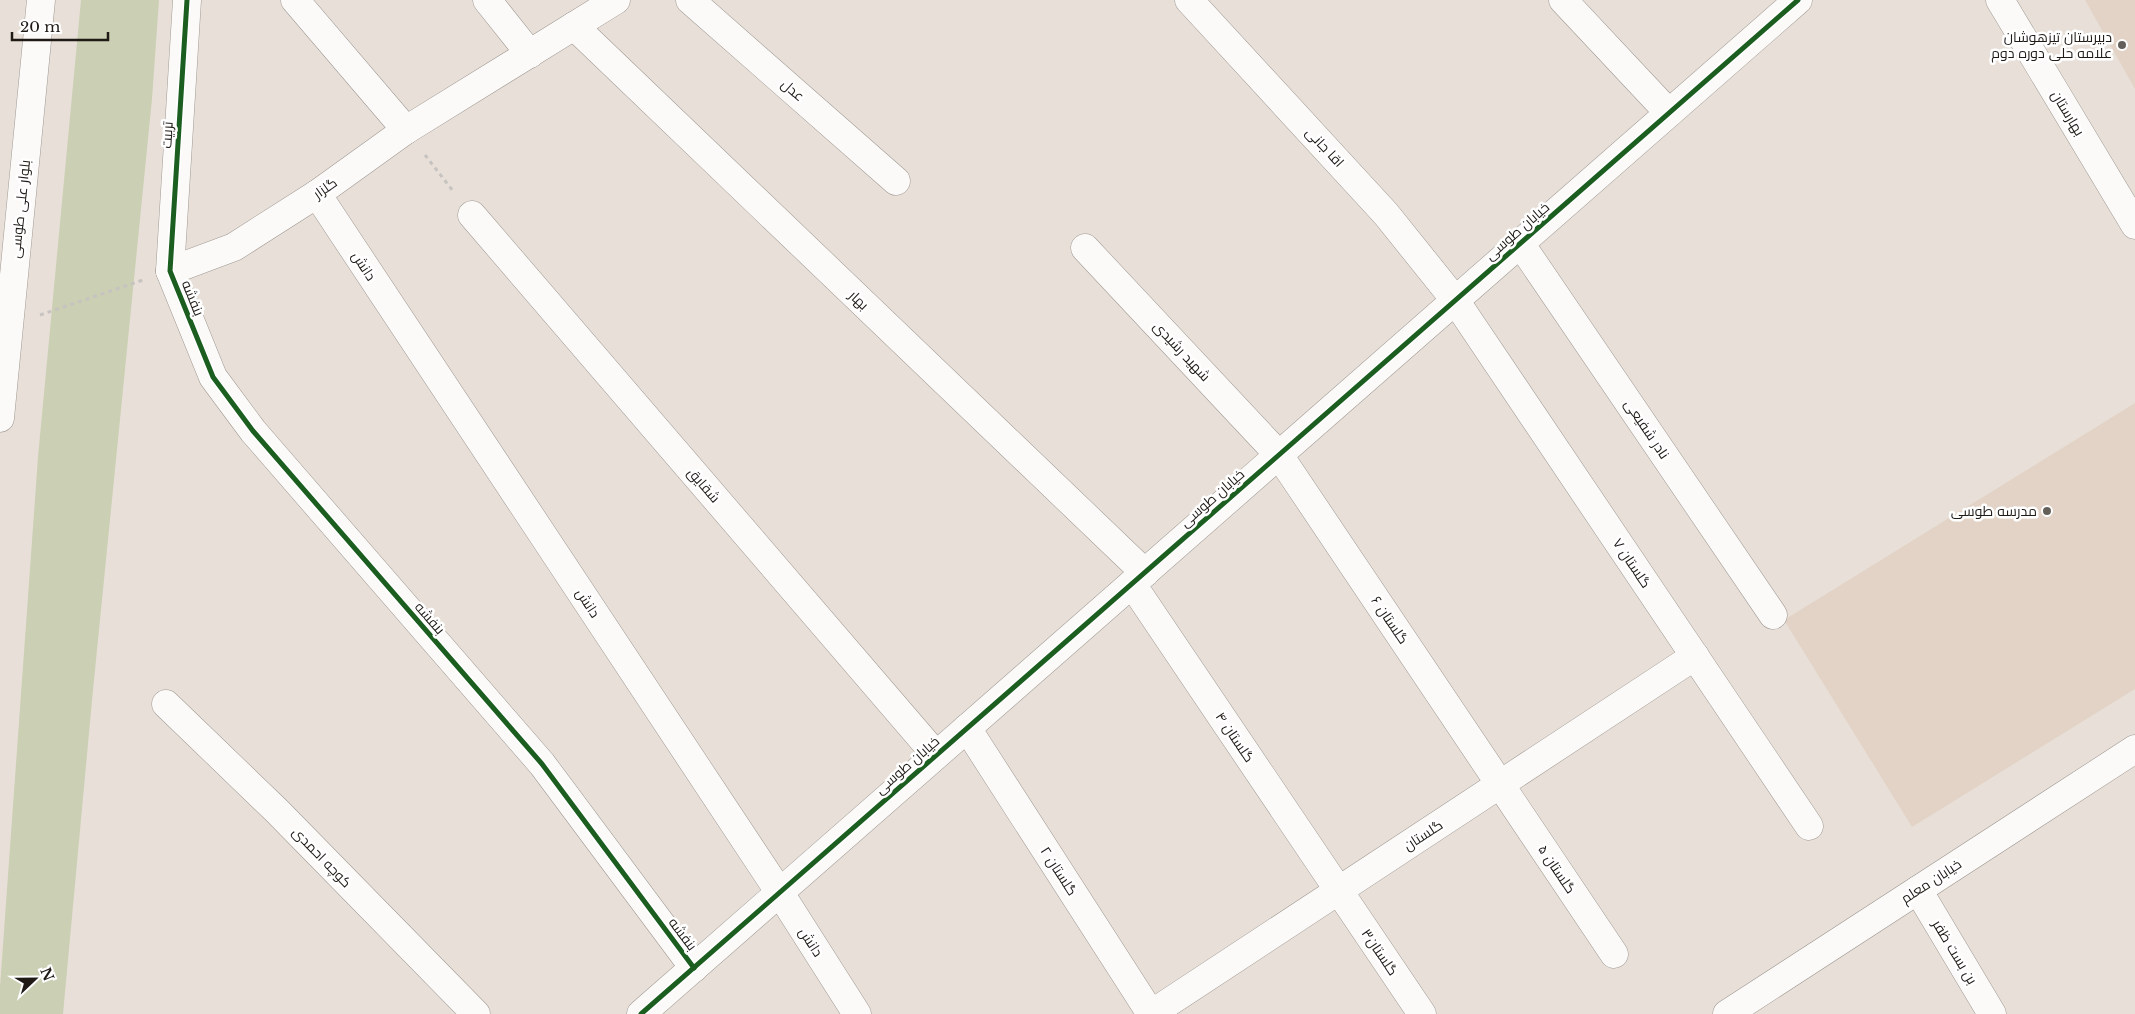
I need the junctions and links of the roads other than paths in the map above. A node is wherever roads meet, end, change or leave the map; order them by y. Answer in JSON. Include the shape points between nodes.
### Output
{"nodes":[{"id":1,"x":41,"y":0,"type":"edge"},
{"id":2,"x":187,"y":0,"type":"edge"},
{"id":3,"x":295,"y":0,"type":"edge"},
{"id":4,"x":487,"y":0,"type":"edge"},
{"id":5,"x":616,"y":0,"type":"edge"},
{"id":6,"x":690,"y":0,"type":"edge"},
{"id":7,"x":1189,"y":0,"type":"edge"},
{"id":8,"x":1563,"y":0,"type":"edge"},
{"id":9,"x":1798,"y":0,"type":"edge"},
{"id":10,"x":2000,"y":0,"type":"edge"},
{"id":11,"x":574,"y":26,"type":"junction"},
{"id":12,"x":530,"y":54,"type":"junction"},
{"id":13,"x":1669,"y":113,"type":"junction"},
{"id":14,"x":406,"y":130,"type":"junction"},
{"id":15,"x":896,"y":181,"type":"dead end"},
{"id":16,"x":317,"y":194,"type":"junction"},
{"id":17,"x":472,"y":215,"type":"road end"},
{"id":18,"x":2135,"y":225,"type":"edge"},
{"id":19,"x":1520,"y":243,"type":"junction"},
{"id":20,"x":1085,"y":248,"type":"dead end"},
{"id":21,"x":170,"y":271,"type":"junction"},
{"id":22,"x":1455,"y":300,"type":"junction"},
{"id":23,"x":0,"y":418,"type":"edge"},
{"id":24,"x":1279,"y":455,"type":"junction"},
{"id":25,"x":1138,"y":578,"type":"junction"},
{"id":26,"x":1773,"y":615,"type":"dead end"},
{"id":27,"x":1696,"y":656,"type":"junction"},
{"id":28,"x":166,"y":704,"type":"dead end"},
{"id":29,"x":967,"y":728,"type":"junction"},
{"id":30,"x":2135,"y":748,"type":"edge"},
{"id":31,"x":936,"y":755,"type":"junction"},
{"id":32,"x":1500,"y":784,"type":"junction"},
{"id":33,"x":1808,"y":826,"type":"dead end"},
{"id":34,"x":1339,"y":890,"type":"junction"},
{"id":35,"x":1918,"y":890,"type":"junction"},
{"id":36,"x":780,"y":893,"type":"junction"},
{"id":37,"x":1614,"y":954,"type":"dead end"},
{"id":38,"x":694,"y":968,"type":"junction"},
{"id":39,"x":476,"y":1014,"type":"edge"},
{"id":40,"x":641,"y":1014,"type":"edge"},
{"id":41,"x":857,"y":1014,"type":"edge"},
{"id":42,"x":1151,"y":1014,"type":"edge"},
{"id":43,"x":1422,"y":1014,"type":"edge"},
{"id":44,"x":1727,"y":1014,"type":"edge"},
{"id":45,"x":1992,"y":1014,"type":"edge"}],
"edges":[{"from":1,"to":23,"type":"main road","name":"بلوار علی طوسی"},
{"from":2,"to":21,"type":"main road","name":"تربیت"},
{"from":3,"to":14,"type":"main road"},
{"from":4,"to":12,"type":"main road"},
{"from":5,"to":11,"type":"main road","name":"گلزار"},
{"from":6,"to":15,"type":"main road","name":"عدل"},
{"from":7,"to":22,"type":"main road","name":"اقا جانی","via":[[1386,214]]},
{"from":8,"to":13,"type":"main road"},
{"from":9,"to":13,"type":"main road","name":"خیابان طوسی"},
{"from":10,"to":18,"type":"main road","name":"بهارستان"},
{"from":11,"to":12,"type":"main road","name":"گلزار"},
{"from":11,"to":25,"type":"main road","name":"بهار"},
{"from":12,"to":14,"type":"main road","name":"گلزار"},
{"from":13,"to":19,"type":"main road","name":"خیابان طوسی"},
{"from":14,"to":16,"type":"main road","name":"گلزار"},
{"from":16,"to":21,"type":"main road","name":"گلزار","via":[[234,248]]},
{"from":16,"to":36,"type":"main road","name":"دانش"},
{"from":17,"to":31,"type":"main road","name":"شقایق"},
{"from":19,"to":22,"type":"main road","name":"خیابان طوسی"},
{"from":19,"to":26,"type":"main road","name":"نادر شفیعی"},
{"from":20,"to":24,"type":"main road","name":"شهید رشیدی"},
{"from":21,"to":38,"type":"main road","name":"بنفشه","via":[[213,376],[253,431],[542,764]]},
{"from":22,"to":24,"type":"main road","name":"خیابان طوسی"},
{"from":22,"to":27,"type":"main road","name":"گلستان ۷"},
{"from":24,"to":25,"type":"main road","name":"خیابان طوسی"},
{"from":24,"to":32,"type":"main road","name":"گلستان ۶"},
{"from":25,"to":29,"type":"main road","name":"خیابان طوسی"},
{"from":25,"to":34,"type":"main road","name":"گلستان ۴"},
{"from":27,"to":32,"type":"main road","name":"گلستان"},
{"from":27,"to":33,"type":"main road","name":"گلستان ۷"},
{"from":28,"to":39,"type":"main road","name":"کوچه احمدی","via":[[284,818]]},
{"from":29,"to":31,"type":"main road","name":"خیابان طوسی"},
{"from":29,"to":42,"type":"main road","name":"گلستان ۲"},
{"from":30,"to":35,"type":"main road","name":"خیابان معلم"},
{"from":31,"to":36,"type":"main road","name":"خیابان طوسی"},
{"from":32,"to":34,"type":"main road","name":"گلستان"},
{"from":32,"to":37,"type":"main road","name":"گلستان ۵"},
{"from":34,"to":42,"type":"main road","name":"گلستان"},
{"from":34,"to":43,"type":"main road","name":"گلستان۳"},
{"from":35,"to":44,"type":"main road","name":"خیابان معلم"},
{"from":35,"to":45,"type":"main road","name":"بن بست ظفر"},
{"from":36,"to":38,"type":"main road","name":"خیابان طوسی"},
{"from":36,"to":41,"type":"main road","name":"دانش"},
{"from":38,"to":40,"type":"main road","name":"خیابان طوسی"}]}
